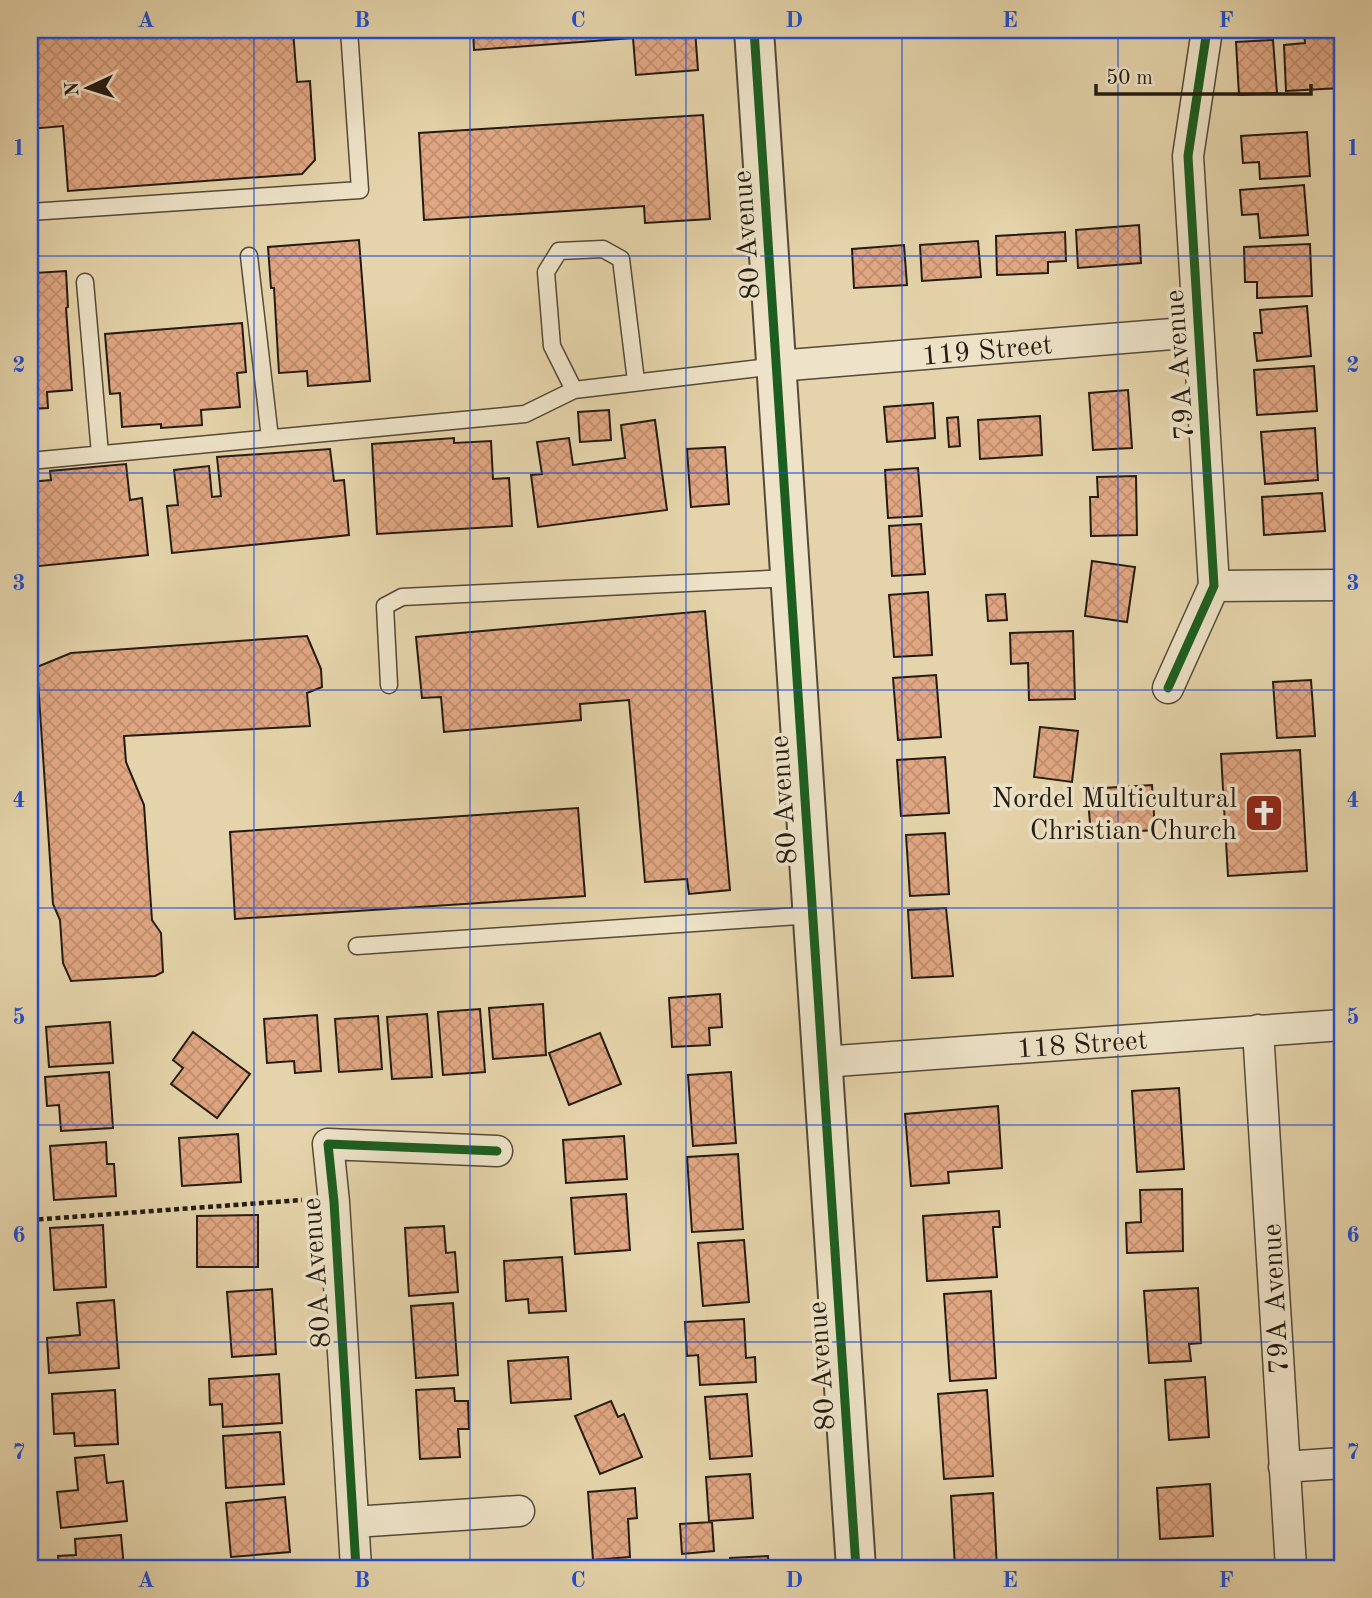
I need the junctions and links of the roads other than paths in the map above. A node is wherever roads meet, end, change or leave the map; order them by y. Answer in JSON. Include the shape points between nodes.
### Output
{"nodes":[{"id":1,"x":349,"y":30,"type":"edge"},
{"id":2,"x":754,"y":30,"type":"edge"},
{"id":3,"x":1208,"y":30,"type":"edge"},
{"id":4,"x":30,"y":212,"type":"edge"},
{"id":5,"x":249,"y":256,"type":"dead end"},
{"id":6,"x":85,"y":282,"type":"dead end"},
{"id":7,"x":1197,"y":332,"type":"junction"},
{"id":8,"x":776,"y":366,"type":"junction"},
{"id":9,"x":636,"y":381,"type":"junction"},
{"id":10,"x":574,"y":390,"type":"junction"},
{"id":11,"x":270,"y":438,"type":"junction"},
{"id":12,"x":100,"y":454,"type":"junction"},
{"id":13,"x":30,"y":461,"type":"edge"},
{"id":14,"x":790,"y":578,"type":"junction"},
{"id":15,"x":1342,"y":585,"type":"edge"},
{"id":16,"x":1214,"y":586,"type":"junction"},
{"id":17,"x":389,"y":685,"type":"dead end"},
{"id":18,"x":1168,"y":688,"type":"dead end"},
{"id":19,"x":813,"y":915,"type":"junction"},
{"id":20,"x":357,"y":946,"type":"dead end"},
{"id":21,"x":1342,"y":1025,"type":"edge"},
{"id":22,"x":1258,"y":1031,"type":"junction"},
{"id":23,"x":822,"y":1062,"type":"junction"},
{"id":24,"x":496,"y":1151,"type":"dead end"},
{"id":25,"x":1342,"y":1463,"type":"edge"},
{"id":26,"x":1284,"y":1467,"type":"junction"},
{"id":27,"x":519,"y":1511,"type":"dead end"},
{"id":28,"x":354,"y":1522,"type":"junction"},
{"id":29,"x":356,"y":1568,"type":"edge"},
{"id":30,"x":856,"y":1568,"type":"edge"},
{"id":31,"x":1291,"y":1568,"type":"edge"}],
"edges":[{"from":1,"to":4,"type":"lane","via":[[360,190]]},
{"from":2,"to":8,"type":"street","name":"80 Avenue"},
{"from":3,"to":7,"type":"street","name":"79A Avenue","via":[[1188,156]]},
{"from":5,"to":11,"type":"lane"},
{"from":6,"to":12,"type":"lane"},
{"from":7,"to":8,"type":"street","name":"119 Street"},
{"from":7,"to":16,"type":"street","name":"79A Avenue"},
{"from":8,"to":9,"type":"lane"},
{"from":8,"to":14,"type":"street","name":"80 Avenue"},
{"from":9,"to":10,"type":"lane"},
{"from":9,"to":10,"type":"lane","via":[[621,259],[603,249],[559,251],[546,272],[552,346]]},
{"from":10,"to":11,"type":"lane","via":[[525,414]]},
{"from":11,"to":12,"type":"lane"},
{"from":12,"to":13,"type":"lane"},
{"from":14,"to":17,"type":"lane","via":[[402,597],[384,606]]},
{"from":14,"to":19,"type":"street","name":"80 Avenue"},
{"from":15,"to":16,"type":"street"},
{"from":16,"to":18,"type":"street","name":"79A Avenue"},
{"from":19,"to":20,"type":"lane"},
{"from":19,"to":23,"type":"street","name":"80 Avenue"},
{"from":21,"to":22,"type":"street","name":"118 Street"},
{"from":22,"to":23,"type":"street","name":"118 Street"},
{"from":22,"to":26,"type":"street","name":"79A Avenue"},
{"from":23,"to":30,"type":"street","name":"80 Avenue"},
{"from":24,"to":28,"type":"street","name":"80A Avenue","via":[[328,1144]]},
{"from":25,"to":26,"type":"street"},
{"from":26,"to":31,"type":"street","name":"79A Avenue"},
{"from":27,"to":28,"type":"street"},
{"from":28,"to":29,"type":"street","name":"80A Avenue"}]}
